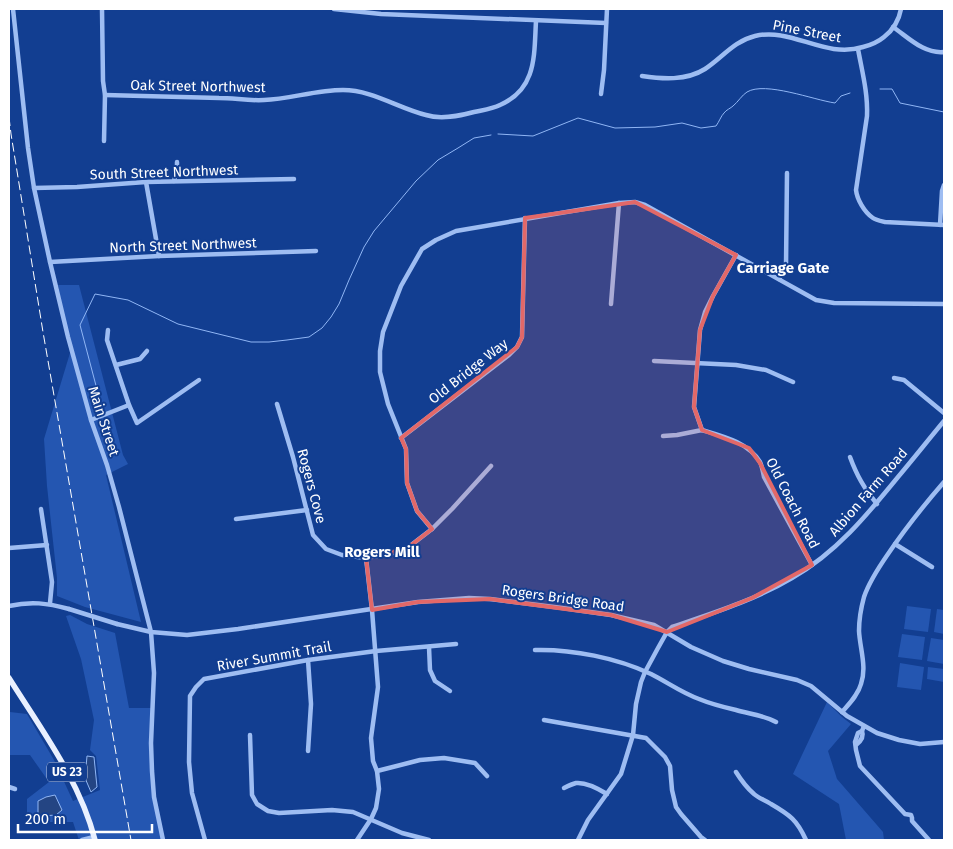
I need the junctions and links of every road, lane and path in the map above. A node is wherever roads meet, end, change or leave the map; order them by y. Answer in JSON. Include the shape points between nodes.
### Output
{"nodes":[{"id":1,"x":13,"y":9,"type":"edge"},
{"id":2,"x":102,"y":9,"type":"edge"},
{"id":3,"x":334,"y":9,"type":"edge"},
{"id":4,"x":606,"y":9,"type":"edge"},
{"id":5,"x":901,"y":9,"type":"edge"},
{"id":6,"x":536,"y":21,"type":"junction"},
{"id":7,"x":606,"y":24,"type":"junction"},
{"id":8,"x":893,"y":28,"type":"junction"},
{"id":9,"x":858,"y":49,"type":"junction"},
{"id":10,"x":944,"y":52,"type":"edge"},
{"id":11,"x":642,"y":76,"type":"dead end"},
{"id":12,"x":105,"y":94,"type":"junction"},
{"id":13,"x":601,"y":94,"type":"dead end"},
{"id":14,"x":104,"y":141,"type":"dead end"},
{"id":15,"x":177,"y":162,"type":"dead end"},
{"id":16,"x":787,"y":173,"type":"dead end"},
{"id":17,"x":294,"y":179,"type":"dead end"},
{"id":18,"x":174,"y":181,"type":"junction"},
{"id":19,"x":146,"y":182,"type":"junction"},
{"id":20,"x":944,"y":185,"type":"edge"},
{"id":21,"x":34,"y":188,"type":"junction"},
{"id":22,"x":619,"y":203,"type":"junction"},
{"id":23,"x":525,"y":218,"type":"junction"},
{"id":24,"x":942,"y":225,"type":"edge"},
{"id":25,"x":316,"y":251,"type":"dead end"},
{"id":26,"x":736,"y":255,"type":"junction"},
{"id":27,"x":159,"y":256,"type":"junction"},
{"id":28,"x":50,"y":262,"type":"junction"},
{"id":29,"x":779,"y":279,"type":"junction"},
{"id":30,"x":611,"y":304,"type":"dead end"},
{"id":31,"x":944,"y":304,"type":"edge"},
{"id":32,"x":108,"y":330,"type":"dead end"},
{"id":33,"x":147,"y":351,"type":"dead end"},
{"id":34,"x":654,"y":361,"type":"dead end"},
{"id":35,"x":698,"y":362,"type":"junction"},
{"id":36,"x":116,"y":366,"type":"junction"},
{"id":37,"x":894,"y":378,"type":"dead end"},
{"id":38,"x":199,"y":380,"type":"dead end"},
{"id":39,"x":793,"y":382,"type":"dead end"},
{"id":40,"x":129,"y":404,"type":"junction"},
{"id":41,"x":277,"y":404,"type":"dead end"},
{"id":42,"x":944,"y":413,"type":"edge"},
{"id":43,"x":91,"y":420,"type":"junction"},
{"id":44,"x":944,"y":421,"type":"edge"},
{"id":45,"x":702,"y":430,"type":"junction"},
{"id":46,"x":664,"y":436,"type":"dead end"},
{"id":47,"x":400,"y":438,"type":"junction"},
{"id":48,"x":850,"y":457,"type":"dead end"},
{"id":49,"x":491,"y":466,"type":"dead end"},
{"id":50,"x":944,"y":482,"type":"edge"},
{"id":51,"x":877,"y":504,"type":"junction"},
{"id":52,"x":41,"y":509,"type":"dead end"},
{"id":53,"x":307,"y":510,"type":"junction"},
{"id":54,"x":236,"y":519,"type":"dead end"},
{"id":55,"x":432,"y":529,"type":"junction"},
{"id":56,"x":895,"y":544,"type":"junction"},
{"id":57,"x":47,"y":546,"type":"junction"},
{"id":58,"x":9,"y":548,"type":"edge"},
{"id":59,"x":366,"y":558,"type":"junction"},
{"id":60,"x":812,"y":565,"type":"junction"},
{"id":61,"x":932,"y":566,"type":"dead end"},
{"id":62,"x":50,"y":603,"type":"junction"},
{"id":63,"x":9,"y":606,"type":"edge"},
{"id":64,"x":372,"y":610,"type":"junction"},
{"id":65,"x":151,"y":632,"type":"junction"},
{"id":66,"x":667,"y":632,"type":"junction"},
{"id":67,"x":456,"y":644,"type":"dead end"},
{"id":68,"x":429,"y":647,"type":"junction"},
{"id":69,"x":535,"y":650,"type":"dead end"},
{"id":70,"x":376,"y":651,"type":"junction"},
{"id":71,"x":308,"y":660,"type":"junction"},
{"id":72,"x":646,"y":672,"type":"junction"},
{"id":73,"x":10,"y":683,"type":"edge"},
{"id":74,"x":450,"y":691,"type":"dead end"},
{"id":75,"x":842,"y":712,"type":"junction"},
{"id":76,"x":544,"y":720,"type":"dead end"},
{"id":77,"x":776,"y":722,"type":"dead end"},
{"id":78,"x":863,"y":728,"type":"junction"},
{"id":79,"x":250,"y":735,"type":"dead end"},
{"id":80,"x":633,"y":736,"type":"junction"},
{"id":81,"x":944,"y":742,"type":"edge"},
{"id":82,"x":308,"y":751,"type":"dead end"},
{"id":83,"x":377,"y":771,"type":"junction"},
{"id":84,"x":736,"y":772,"type":"dead end"},
{"id":85,"x":487,"y":776,"type":"dead end"},
{"id":86,"x":9,"y":787,"type":"edge"},
{"id":87,"x":564,"y":788,"type":"dead end"},
{"id":88,"x":15,"y":789,"type":"dead end"},
{"id":89,"x":607,"y":794,"type":"junction"},
{"id":90,"x":371,"y":819,"type":"junction"},
{"id":91,"x":94,"y":839,"type":"edge"},
{"id":92,"x":82,"y":840,"type":"edge"},
{"id":93,"x":163,"y":840,"type":"edge"},
{"id":94,"x":205,"y":840,"type":"edge"},
{"id":95,"x":357,"y":840,"type":"edge"},
{"id":96,"x":429,"y":840,"type":"edge"},
{"id":97,"x":578,"y":840,"type":"edge"},
{"id":98,"x":706,"y":840,"type":"edge"},
{"id":99,"x":806,"y":840,"type":"edge"},
{"id":100,"x":929,"y":840,"type":"edge"}],
"edges":[{"from":1,"to":21,"type":"street","name":"Main Street"},
{"from":2,"to":12,"type":"street"},
{"from":3,"to":6,"type":"street"},
{"from":4,"to":7,"type":"street"},
{"from":5,"to":8,"type":"street","name":"Pine Street"},
{"from":6,"to":7,"type":"street"},
{"from":6,"to":12,"type":"street","name":"Oak Street Northwest","via":[[532,68],[522,89],[500,105],[462,115],[428,116],[383,98],[344,90],[264,100]]},
{"from":7,"to":13,"type":"street"},
{"from":8,"to":9,"type":"street","name":"Pine Street","via":[[881,40]]},
{"from":8,"to":10,"type":"street","via":[[928,50]]},
{"from":9,"to":11,"type":"street","name":"Pine Street","via":[[830,49],[782,35],[764,34],[733,46],[692,75],[662,79]]},
{"from":9,"to":24,"type":"street","via":[[868,106],[857,185],[859,199],[869,214],[885,222]]},
{"from":12,"to":14,"type":"street"},
{"from":15,"to":18,"type":"street"},
{"from":16,"to":29,"type":"street","via":[[786,267]]},
{"from":17,"to":18,"type":"street","name":"South Street Northwest"},
{"from":18,"to":19,"type":"street","name":"South Street Northwest"},
{"from":19,"to":21,"type":"street","name":"South Street Northwest"},
{"from":19,"to":27,"type":"street"},
{"from":20,"to":24,"type":"street"},
{"from":21,"to":28,"type":"street","name":"Main Street"},
{"from":22,"to":23,"type":"street"},
{"from":22,"to":26,"type":"street","via":[[645,205]]},
{"from":22,"to":30,"type":"street"},
{"from":23,"to":47,"type":"street","name":"Old Bridge Way","via":[[523,331],[517,347]]},
{"from":23,"to":47,"type":"street","via":[[456,231],[422,249],[412,266],[382,332],[380,351],[380,372]]},
{"from":25,"to":27,"type":"street","name":"North Street Northwest"},
{"from":26,"to":29,"type":"street"},
{"from":26,"to":35,"type":"street","via":[[706,312],[700,330]]},
{"from":27,"to":28,"type":"street","name":"North Street Northwest"},
{"from":28,"to":43,"type":"street","name":"Main Street"},
{"from":29,"to":31,"type":"street","via":[[816,300]]},
{"from":32,"to":36,"type":"street"},
{"from":33,"to":36,"type":"street","via":[[140,358]]},
{"from":34,"to":35,"type":"street"},
{"from":35,"to":39,"type":"street","via":[[766,370]]},
{"from":35,"to":45,"type":"street","via":[[694,408]]},
{"from":36,"to":40,"type":"street"},
{"from":37,"to":42,"type":"street","via":[[904,380]]},
{"from":38,"to":40,"type":"street","via":[[137,423]]},
{"from":40,"to":43,"type":"street"},
{"from":41,"to":53,"type":"street","name":"Rogers Cove"},
{"from":43,"to":65,"type":"street","name":"Main Street","via":[[107,465]]},
{"from":44,"to":51,"type":"street","name":"Albion Farm Road"},
{"from":45,"to":46,"type":"street"},
{"from":45,"to":60,"type":"street","name":"Old Coach Road","via":[[749,448],[760,463],[764,477]]},
{"from":47,"to":55,"type":"street","via":[[406,449],[407,483],[417,511]]},
{"from":48,"to":51,"type":"street","via":[[862,486]]},
{"from":49,"to":55,"type":"street","name":"Rogers Cove"},
{"from":50,"to":56,"type":"street"},
{"from":51,"to":60,"type":"street","name":"Albion Farm Road","via":[[848,535]]},
{"from":52,"to":57,"type":"street"},
{"from":53,"to":54,"type":"street"},
{"from":53,"to":59,"type":"street","name":"Rogers Cove","via":[[313,535],[326,549]]},
{"from":55,"to":59,"type":"street","name":"Rogers Cove","via":[[406,549]]},
{"from":56,"to":61,"type":"street"},
{"from":56,"to":75,"type":"street","via":[[865,595],[859,630],[864,671],[856,695]]},
{"from":57,"to":58,"type":"street"},
{"from":57,"to":62,"type":"street","via":[[52,582]]},
{"from":59,"to":64,"type":"street"},
{"from":60,"to":66,"type":"street","name":"Albion Farm Road","via":[[752,598],[672,627]]},
{"from":62,"to":63,"type":"street","name":"Rogers Bridge Road"},
{"from":62,"to":65,"type":"street","name":"Rogers Bridge Road","bridge":true},
{"from":64,"to":65,"type":"street","name":"Rogers Bridge Road","via":[[187,635]]},
{"from":64,"to":66,"type":"street","name":"Rogers Bridge Road","via":[[418,602],[490,599],[644,622]]},
{"from":64,"to":70,"type":"street"},
{"from":65,"to":93,"type":"street","name":"Main Street","via":[[154,674],[152,771]]},
{"from":66,"to":72,"type":"street"},
{"from":66,"to":75,"type":"street","name":"Rogers Bridge Road","via":[[723,661],[804,683]]},
{"from":67,"to":68,"type":"street","name":"River Summit Trail"},
{"from":68,"to":70,"type":"street","name":"River Summit Trail"},
{"from":68,"to":74,"type":"street","via":[[430,670],[435,681]]},
{"from":69,"to":72,"type":"street","via":[[606,658]]},
{"from":70,"to":71,"type":"street","name":"River Summit Trail"},
{"from":70,"to":83,"type":"street","via":[[378,687],[371,738]]},
{"from":71,"to":82,"type":"street","via":[[311,704]]},
{"from":71,"to":94,"type":"street","name":"River Summit Trail","via":[[204,680],[190,696],[192,793]]},
{"from":72,"to":77,"type":"street","via":[[688,695]]},
{"from":72,"to":80,"type":"street","via":[[636,704]]},
{"from":73,"to":91,"type":"main road","number":"US 23","via":[[59,758]]},
{"from":75,"to":78,"type":"street","name":"Rogers Bridge Road"},
{"from":76,"to":80,"type":"street"},
{"from":78,"to":81,"type":"street","name":"Rogers Bridge Road","via":[[920,744]]},
{"from":78,"to":100,"type":"street","via":[[856,744],[860,766]]},
{"from":79,"to":90,"type":"street","via":[[252,795],[262,808],[279,813],[353,812]]},
{"from":80,"to":89,"type":"street","via":[[621,774]]},
{"from":80,"to":98,"type":"street","via":[[646,738],[665,757],[670,766],[676,807]]},
{"from":83,"to":85,"type":"street","via":[[420,760],[444,758],[476,763]]},
{"from":83,"to":90,"type":"street","via":[[379,789]]},
{"from":84,"to":99,"type":"street","via":[[755,795],[793,818]]},
{"from":86,"to":88,"type":"street"},
{"from":87,"to":89,"type":"street","via":[[575,783],[586,784]]},
{"from":89,"to":97,"type":"street"},
{"from":90,"to":95,"type":"street"},
{"from":90,"to":96,"type":"street","via":[[402,833]]},
{"from":91,"to":92,"type":"street"}]}
